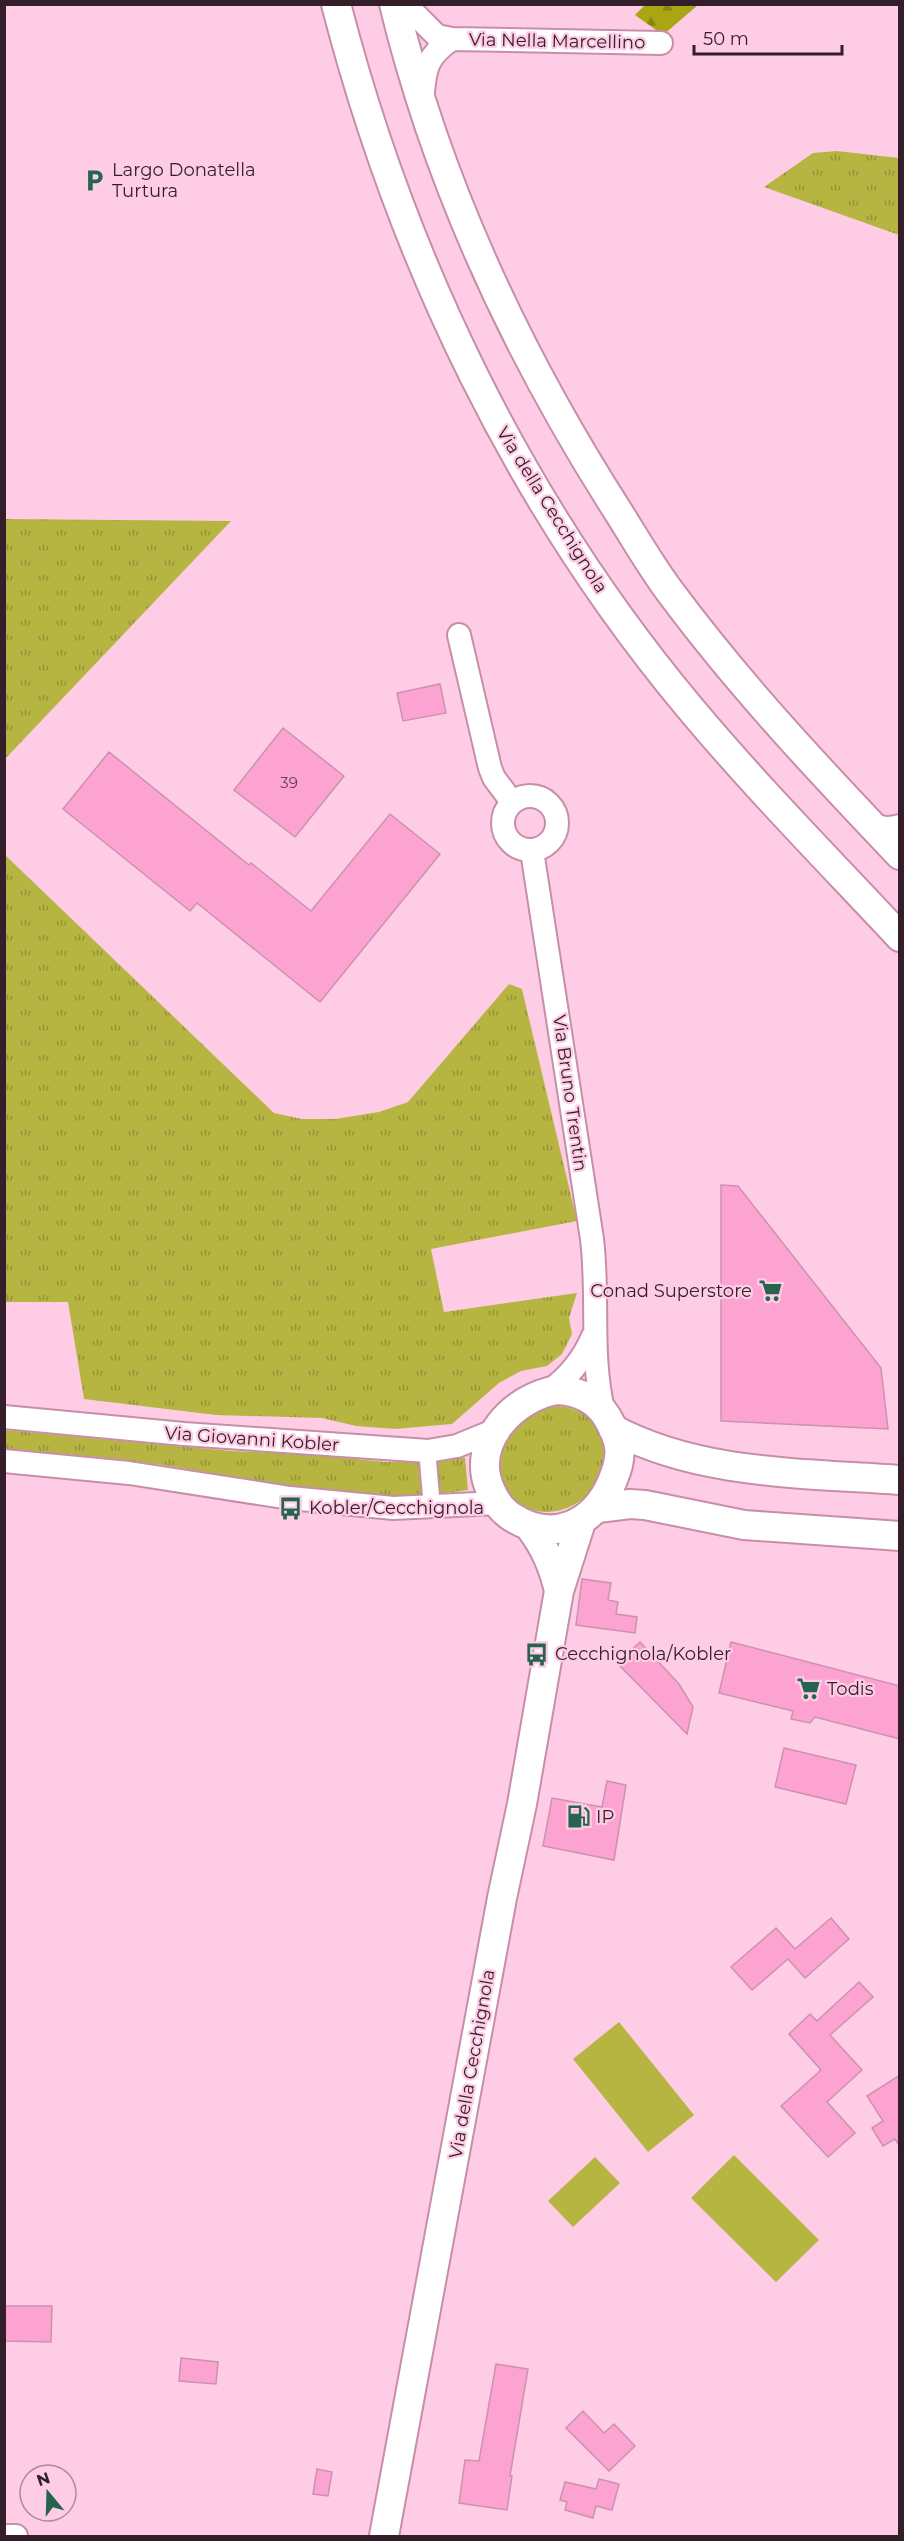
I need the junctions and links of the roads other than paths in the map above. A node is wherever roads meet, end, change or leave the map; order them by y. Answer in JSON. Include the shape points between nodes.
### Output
{"nodes":[{"id":1,"x":336,"y":4,"type":"edge"},
{"id":2,"x":394,"y":4,"type":"edge"},
{"id":3,"x":405,"y":4,"type":"edge"},
{"id":4,"x":452,"y":39,"type":"junction"},
{"id":5,"x":661,"y":44,"type":"dead end"},
{"id":6,"x":422,"y":101,"type":"junction"},
{"id":7,"x":459,"y":635,"type":"dead end"},
{"id":8,"x":512,"y":802,"type":"junction"},
{"id":9,"x":864,"y":817,"type":"junction"},
{"id":10,"x":900,"y":826,"type":"edge"},
{"id":11,"x":532,"y":851,"type":"junction"},
{"id":12,"x":900,"y":855,"type":"edge"},
{"id":13,"x":900,"y":937,"type":"edge"},
{"id":14,"x":593,"y":1335,"type":"junction"},
{"id":15,"x":548,"y":1392,"type":"junction"},
{"id":16,"x":4,"y":1417,"type":"edge"},
{"id":17,"x":608,"y":1420,"type":"junction"},
{"id":18,"x":496,"y":1430,"type":"junction"},
{"id":19,"x":4,"y":1461,"type":"edge"},
{"id":20,"x":428,"y":1461,"type":"dead end"},
{"id":21,"x":900,"y":1480,"type":"edge"},
{"id":22,"x":431,"y":1496,"type":"dead end"},
{"id":23,"x":498,"y":1503,"type":"junction"},
{"id":24,"x":589,"y":1515,"type":"junction"},
{"id":25,"x":529,"y":1526,"type":"junction"},
{"id":26,"x":900,"y":1536,"type":"edge"},
{"id":27,"x":559,"y":1591,"type":"junction"},
{"id":28,"x":4,"y":2536,"type":"edge"},
{"id":29,"x":16,"y":2536,"type":"edge"},
{"id":30,"x":384,"y":2536,"type":"edge"}],
"edges":[{"from":1,"to":13,"type":"street","name":"Via della Cecchignola","via":[[355,75],[413,241],[480,389],[562,533],[688,706],[772,802]]},
{"from":2,"to":6,"type":"street"},
{"from":3,"to":4,"type":"street","name":"Via Nella Marcellino","via":[[437,36]]},
{"from":4,"to":5,"type":"street","name":"Via Nella Marcellino"},
{"from":4,"to":6,"type":"street","name":"Via Nella Marcellino","via":[[436,50],[429,61]]},
{"from":6,"to":9,"type":"street","via":[[483,264],[576,446],[670,592],[782,728]]},
{"from":7,"to":8,"type":"street","via":[[490,768]]},
{"from":8,"to":11,"type":"street","via":[[502,822],[504,834],[510,843]]},
{"from":8,"to":11,"type":"street","via":[[534,796],[553,808],[557,819],[552,841]]},
{"from":9,"to":10,"type":"street","via":[[876,827]]},
{"from":9,"to":12,"type":"street"},
{"from":11,"to":14,"type":"street","name":"Via Bruno Trentin","via":[[592,1239],[596,1292]]},
{"from":14,"to":15,"type":"street","name":"Via Bruno Trentin","via":[[570,1375]]},
{"from":14,"to":17,"type":"street","name":"Via Bruno Trentin","via":[[596,1373]]},
{"from":15,"to":17,"type":"street","via":[[582,1395]]},
{"from":15,"to":18,"type":"street","via":[[521,1405]]},
{"from":16,"to":18,"type":"street","name":"Via Giovanni Kobler","via":[[419,1451],[457,1446]]},
{"from":17,"to":21,"type":"street","via":[[638,1442],[694,1459],[762,1469],[783,1462],[797,1450],[814,1466],[833,1475]]},
{"from":17,"to":24,"type":"street","via":[[619,1445],[618,1468]]},
{"from":18,"to":23,"type":"street","via":[[490,1441],[486,1468],[488,1484]]},
{"from":19,"to":23,"type":"street","via":[[129,1473],[291,1498],[393,1508]]},
{"from":20,"to":22,"type":"street"},
{"from":23,"to":25,"type":"street","via":[[503,1511]]},
{"from":24,"to":25,"type":"street","via":[[556,1529]]},
{"from":24,"to":26,"type":"street","via":[[630,1504],[645,1505],[744,1525]]},
{"from":24,"to":27,"type":"street","name":"Via della Cecchignola"},
{"from":25,"to":27,"type":"street","name":"Via della Cecchignola","via":[[543,1544]]},
{"from":27,"to":30,"type":"street","name":"Via della Cecchignola"},
{"from":28,"to":29,"type":"street"}]}
